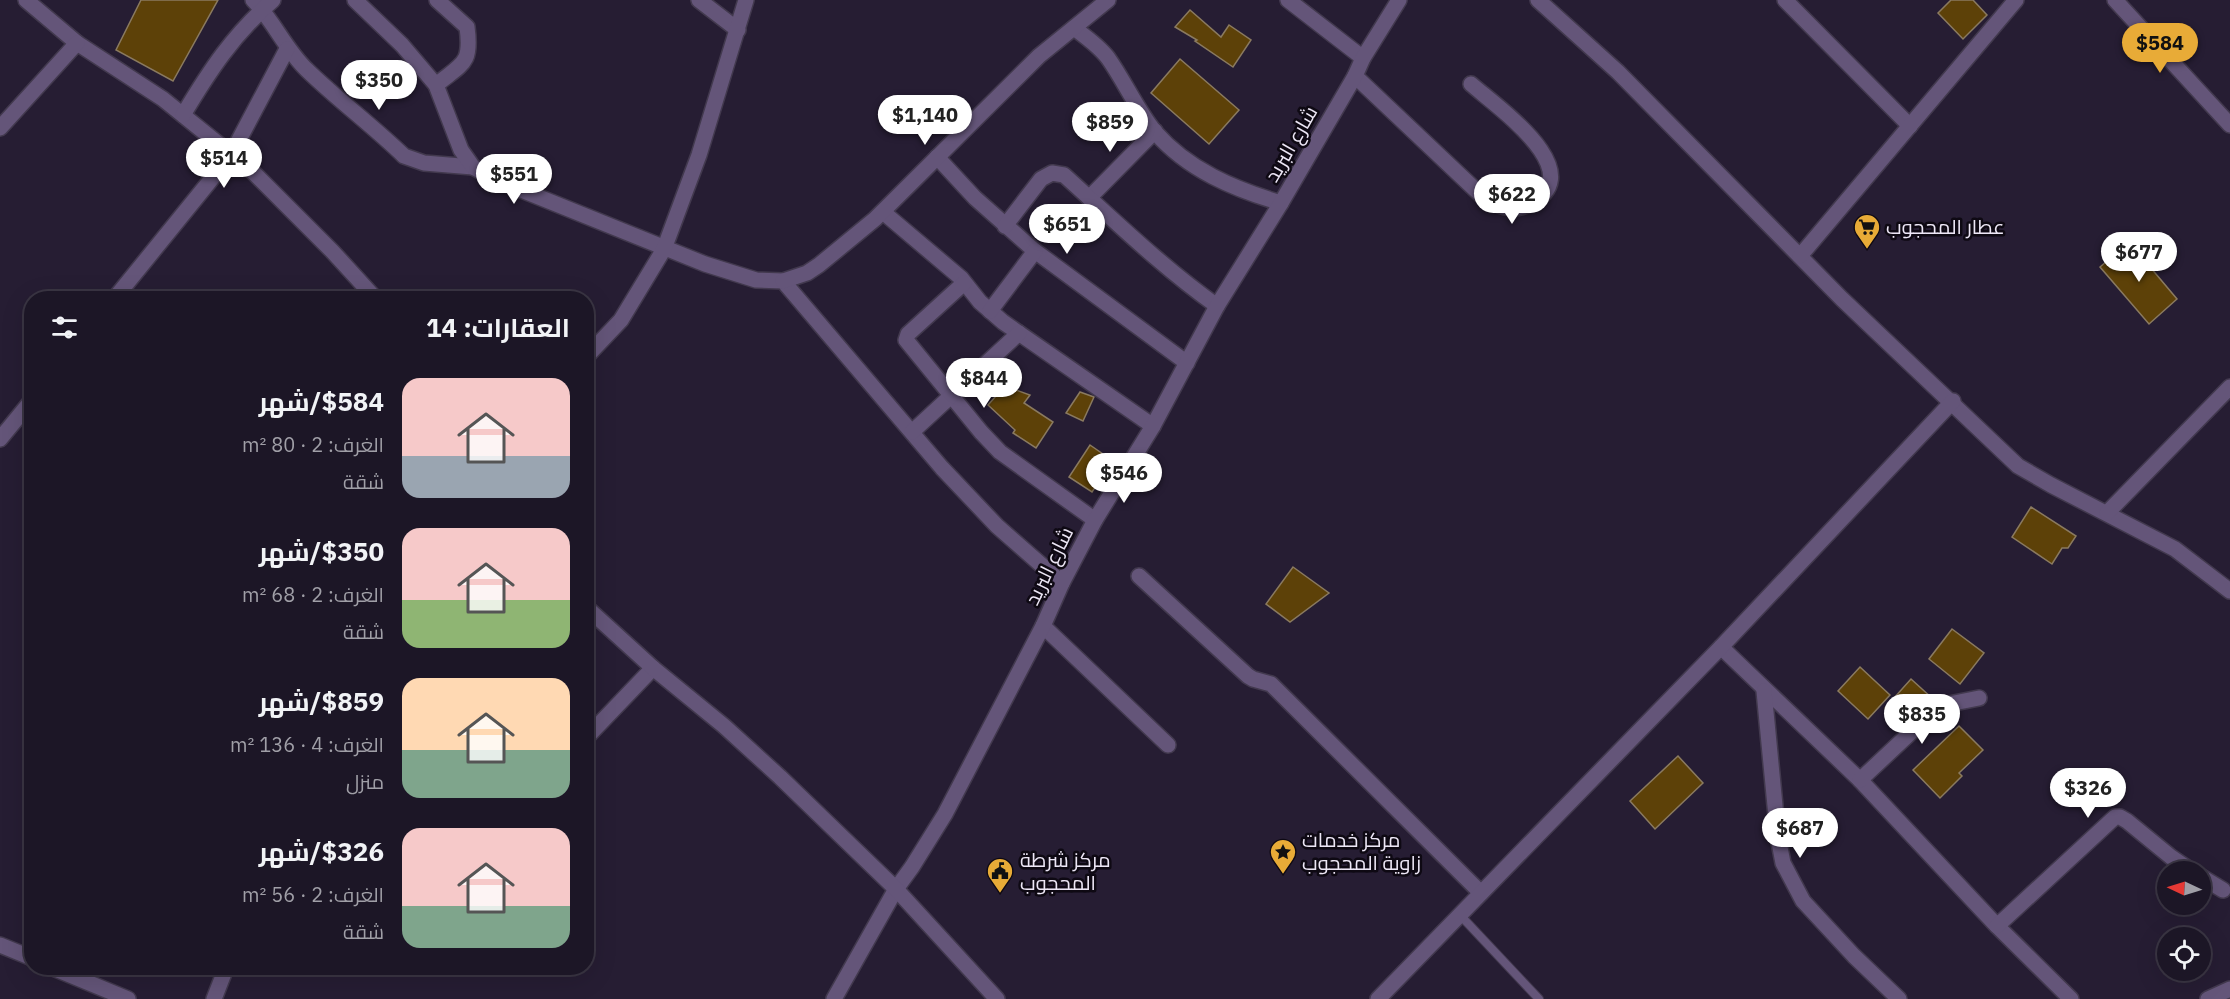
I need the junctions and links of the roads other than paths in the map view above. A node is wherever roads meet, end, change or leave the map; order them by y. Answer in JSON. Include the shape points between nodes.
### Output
{"nodes":[{"id":1,"x":26,"y":0,"type":"edge"},
{"id":2,"x":355,"y":0,"type":"edge"},
{"id":3,"x":437,"y":0,"type":"edge"},
{"id":4,"x":699,"y":0,"type":"edge"},
{"id":5,"x":746,"y":0,"type":"edge"},
{"id":6,"x":1108,"y":0,"type":"edge"},
{"id":7,"x":1288,"y":0,"type":"edge"},
{"id":8,"x":1399,"y":0,"type":"edge"},
{"id":9,"x":1538,"y":0,"type":"edge"},
{"id":10,"x":1785,"y":0,"type":"edge"},
{"id":11,"x":2115,"y":0,"type":"edge"},
{"id":12,"x":2010,"y":2,"type":"edge"},
{"id":13,"x":263,"y":3,"type":"edge"},
{"id":14,"x":1074,"y":28,"type":"junction"},
{"id":15,"x":738,"y":30,"type":"junction"},
{"id":16,"x":77,"y":43,"type":"junction"},
{"id":17,"x":287,"y":49,"type":"junction"},
{"id":18,"x":1363,"y":58,"type":"junction"},
{"id":19,"x":1354,"y":76,"type":"junction"},
{"id":20,"x":1471,"y":84,"type":"dead end"},
{"id":21,"x":436,"y":85,"type":"junction"},
{"id":22,"x":183,"y":115,"type":"junction"},
{"id":23,"x":2230,"y":125,"type":"edge"},
{"id":24,"x":1910,"y":126,"type":"junction"},
{"id":25,"x":0,"y":129,"type":"edge"},
{"id":26,"x":1155,"y":131,"type":"junction"},
{"id":27,"x":231,"y":155,"type":"junction"},
{"id":28,"x":937,"y":157,"type":"junction"},
{"id":29,"x":472,"y":167,"type":"junction"},
{"id":30,"x":1089,"y":198,"type":"junction"},
{"id":31,"x":1281,"y":203,"type":"junction"},
{"id":32,"x":883,"y":212,"type":"junction"},
{"id":33,"x":1005,"y":226,"type":"junction"},
{"id":34,"x":664,"y":249,"type":"junction"},
{"id":35,"x":1035,"y":251,"type":"junction"},
{"id":36,"x":1800,"y":256,"type":"junction"},
{"id":37,"x":783,"y":281,"type":"junction"},
{"id":38,"x":964,"y":283,"type":"junction"},
{"id":39,"x":120,"y":291,"type":"edge"},
{"id":40,"x":369,"y":291,"type":"edge"},
{"id":41,"x":1217,"y":306,"type":"junction"},
{"id":42,"x":990,"y":311,"type":"junction"},
{"id":43,"x":1019,"y":333,"type":"junction"},
{"id":44,"x":594,"y":349,"type":"edge"},
{"id":45,"x":1187,"y":363,"type":"junction"},
{"id":46,"x":2230,"y":387,"type":"edge"},
{"id":47,"x":951,"y":394,"type":"junction"},
{"id":48,"x":1953,"y":401,"type":"junction"},
{"id":49,"x":24,"y":410,"type":"edge"},
{"id":50,"x":1153,"y":426,"type":"junction"},
{"id":51,"x":912,"y":432,"type":"junction"},
{"id":52,"x":0,"y":438,"type":"edge"},
{"id":53,"x":2107,"y":513,"type":"junction"},
{"id":54,"x":1095,"y":520,"type":"junction"},
{"id":55,"x":1139,"y":576,"type":"dead end"},
{"id":56,"x":1062,"y":583,"type":"junction"},
{"id":57,"x":2230,"y":591,"type":"edge"},
{"id":58,"x":594,"y":618,"type":"edge"},
{"id":59,"x":1043,"y":626,"type":"junction"},
{"id":60,"x":1721,"y":647,"type":"junction"},
{"id":61,"x":653,"y":668,"type":"junction"},
{"id":62,"x":1764,"y":690,"type":"junction"},
{"id":63,"x":1979,"y":698,"type":"dead end"},
{"id":64,"x":594,"y":730,"type":"edge"},
{"id":65,"x":1168,"y":745,"type":"dead end"},
{"id":66,"x":1860,"y":780,"type":"junction"},
{"id":67,"x":2177,"y":861,"type":"edge"},
{"id":68,"x":2211,"y":883,"type":"edge"},
{"id":69,"x":896,"y":889,"type":"junction"},
{"id":70,"x":2223,"y":890,"type":"dead end"},
{"id":71,"x":1481,"y":893,"type":"junction"},
{"id":72,"x":1460,"y":915,"type":"junction"},
{"id":73,"x":1998,"y":926,"type":"junction"},
{"id":74,"x":0,"y":945,"type":"edge"},
{"id":75,"x":24,"y":955,"type":"edge"},
{"id":76,"x":70,"y":975,"type":"edge"},
{"id":77,"x":223,"y":975,"type":"edge"},
{"id":78,"x":2230,"y":989,"type":"edge"},
{"id":79,"x":128,"y":999,"type":"edge"},
{"id":80,"x":214,"y":999,"type":"edge"},
{"id":81,"x":834,"y":999,"type":"edge"},
{"id":82,"x":997,"y":999,"type":"edge"},
{"id":83,"x":1378,"y":999,"type":"edge"},
{"id":84,"x":1539,"y":999,"type":"edge"},
{"id":85,"x":1899,"y":999,"type":"edge"},
{"id":86,"x":2070,"y":999,"type":"edge"},
{"id":87,"x":2208,"y":999,"type":"edge"}],
"edges":[{"from":1,"to":16,"type":"street"},
{"from":2,"to":21,"type":"street"},
{"from":3,"to":21,"type":"street","via":[[467,27],[470,48],[466,61]]},
{"from":4,"to":15,"type":"street"},
{"from":5,"to":15,"type":"street"},
{"from":6,"to":14,"type":"street"},
{"from":7,"to":18,"type":"street"},
{"from":8,"to":18,"type":"street","name":"شارع البريد"},
{"from":9,"to":36,"type":"street","via":[[1618,72]]},
{"from":10,"to":24,"type":"street"},
{"from":11,"to":23,"type":"street"},
{"from":12,"to":24,"type":"street"},
{"from":13,"to":17,"type":"street"},
{"from":13,"to":22,"type":"street","via":[[216,62]]},
{"from":14,"to":26,"type":"street","via":[[1108,58]]},
{"from":14,"to":28,"type":"street"},
{"from":15,"to":34,"type":"street"},
{"from":16,"to":22,"type":"street"},
{"from":16,"to":25,"type":"street"},
{"from":17,"to":27,"type":"street"},
{"from":17,"to":29,"type":"street","via":[[404,156],[424,163]]},
{"from":18,"to":19,"type":"street","name":"شارع البريد"},
{"from":19,"to":20,"type":"street","via":[[1494,204],[1511,209],[1530,204],[1548,189],[1549,164],[1529,134]]},
{"from":19,"to":31,"type":"street","name":"شارع البريد"},
{"from":21,"to":29,"type":"street","via":[[461,150]]},
{"from":22,"to":27,"type":"street"},
{"from":24,"to":36,"type":"street"},
{"from":26,"to":30,"type":"street"},
{"from":26,"to":31,"type":"street","via":[[1195,168],[1248,193]]},
{"from":27,"to":39,"type":"street"},
{"from":27,"to":40,"type":"street","via":[[272,189]]},
{"from":28,"to":32,"type":"street"},
{"from":28,"to":33,"type":"street"},
{"from":29,"to":34,"type":"street"},
{"from":30,"to":33,"type":"street","via":[[1064,175],[1046,175]]},
{"from":30,"to":41,"type":"street"},
{"from":31,"to":41,"type":"street","name":"شارع البريد"},
{"from":32,"to":37,"type":"street","via":[[819,265]]},
{"from":32,"to":38,"type":"street"},
{"from":33,"to":35,"type":"street"},
{"from":34,"to":37,"type":"street","via":[[742,277]]},
{"from":34,"to":44,"type":"street","via":[[621,321]]},
{"from":35,"to":42,"type":"street"},
{"from":35,"to":45,"type":"street"},
{"from":36,"to":48,"type":"street"},
{"from":37,"to":51,"type":"street"},
{"from":38,"to":42,"type":"street"},
{"from":38,"to":47,"type":"street","via":[[906,338]]},
{"from":41,"to":45,"type":"street","name":"شارع البريد"},
{"from":42,"to":43,"type":"street"},
{"from":43,"to":47,"type":"street"},
{"from":43,"to":50,"type":"street"},
{"from":45,"to":50,"type":"street","name":"شارع البريد"},
{"from":46,"to":53,"type":"street"},
{"from":47,"to":51,"type":"street"},
{"from":47,"to":54,"type":"street","via":[[1000,452]]},
{"from":48,"to":53,"type":"street","via":[[2018,466]]},
{"from":48,"to":60,"type":"street"},
{"from":49,"to":52,"type":"street"},
{"from":50,"to":54,"type":"street","name":"شارع البريد"},
{"from":51,"to":56,"type":"street","via":[[998,526]]},
{"from":53,"to":57,"type":"street","via":[[2175,549]]},
{"from":54,"to":56,"type":"street","name":"شارع البريد"},
{"from":55,"to":71,"type":"street","via":[[1248,676],[1271,684]]},
{"from":56,"to":59,"type":"street","name":"شارع البريد"},
{"from":58,"to":61,"type":"street"},
{"from":59,"to":65,"type":"street"},
{"from":59,"to":69,"type":"street","name":"شارع البريد","via":[[945,814]]},
{"from":60,"to":62,"type":"street"},
{"from":60,"to":71,"type":"street"},
{"from":61,"to":64,"type":"street"},
{"from":61,"to":69,"type":"street","via":[[724,726]]},
{"from":62,"to":66,"type":"street"},
{"from":62,"to":85,"type":"street","via":[[1783,862],[1803,901]]},
{"from":63,"to":66,"type":"street","via":[[1939,706]]},
{"from":66,"to":73,"type":"street"},
{"from":67,"to":73,"type":"street","via":[[2127,821],[2115,817]]},
{"from":68,"to":70,"type":"street"},
{"from":69,"to":81,"type":"street","name":"شارع البريد"},
{"from":69,"to":82,"type":"street"},
{"from":71,"to":72,"type":"street"},
{"from":72,"to":83,"type":"street"},
{"from":72,"to":84,"type":"lane"},
{"from":73,"to":86,"type":"street"},
{"from":74,"to":75,"type":"street"},
{"from":76,"to":79,"type":"street"},
{"from":77,"to":80,"type":"street"},
{"from":78,"to":87,"type":"street"}]}
